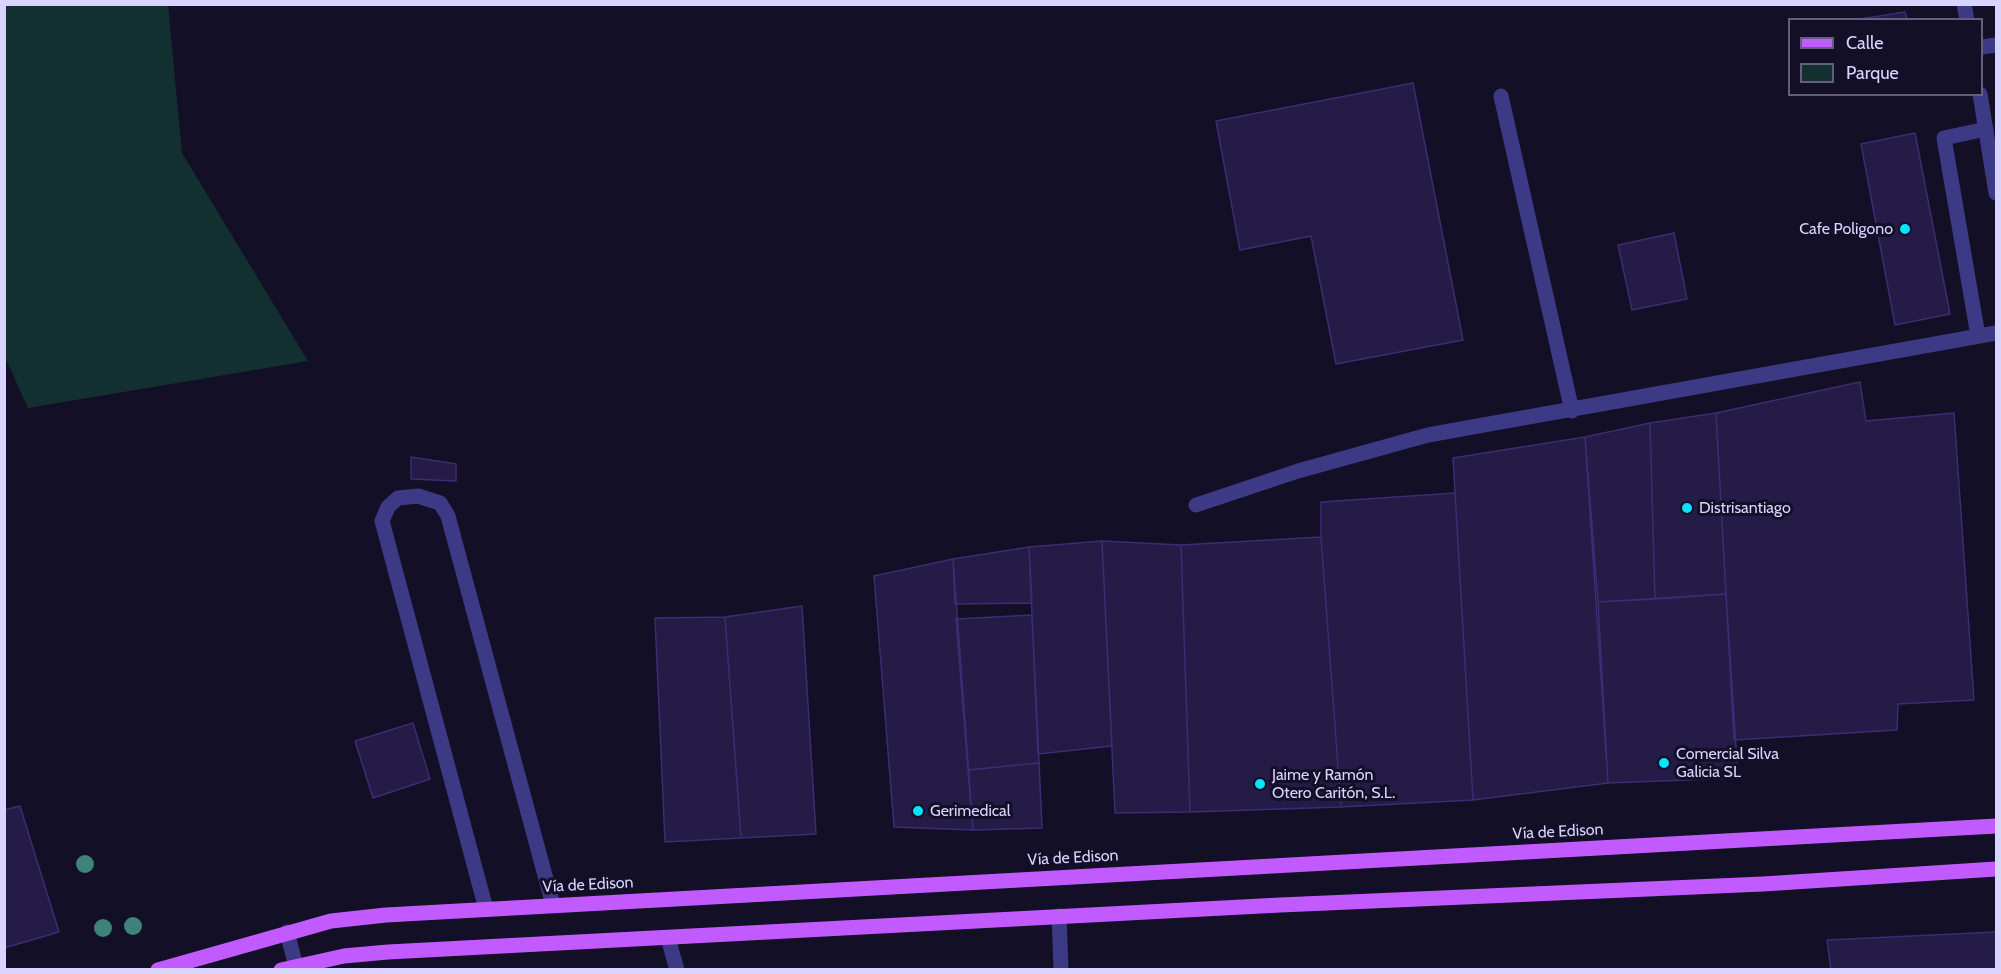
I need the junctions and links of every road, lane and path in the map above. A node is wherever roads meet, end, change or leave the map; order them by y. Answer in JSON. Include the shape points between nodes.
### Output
{"nodes":[{"id":1,"x":1501,"y":96,"type":"dead end"},
{"id":2,"x":1980,"y":96,"type":"edge"},
{"id":3,"x":1986,"y":129,"type":"junction"},
{"id":4,"x":1994,"y":163,"type":"edge"},
{"id":5,"x":1996,"y":193,"type":"edge"},
{"id":6,"x":1996,"y":333,"type":"edge"},
{"id":7,"x":1978,"y":336,"type":"junction"},
{"id":8,"x":1572,"y":411,"type":"junction"},
{"id":9,"x":1196,"y":505,"type":"dead end"},
{"id":10,"x":1996,"y":826,"type":"edge"},
{"id":11,"x":1996,"y":869,"type":"edge"},
{"id":12,"x":553,"y":905,"type":"junction"},
{"id":13,"x":486,"y":909,"type":"junction"},
{"id":14,"x":1059,"y":916,"type":"junction"},
{"id":15,"x":287,"y":932,"type":"junction"},
{"id":16,"x":669,"y":938,"type":"junction"},
{"id":17,"x":291,"y":968,"type":"edge"},
{"id":18,"x":158,"y":969,"type":"edge"},
{"id":19,"x":677,"y":969,"type":"edge"},
{"id":20,"x":1061,"y":969,"type":"edge"}],
"edges":[{"from":1,"to":8,"type":"street"},
{"from":2,"to":3,"type":"street"},
{"from":3,"to":4,"type":"street"},
{"from":3,"to":7,"type":"street","via":[[1944,138]]},
{"from":4,"to":5,"type":"street"},
{"from":6,"to":7,"type":"street"},
{"from":7,"to":8,"type":"street"},
{"from":8,"to":9,"type":"street","via":[[1428,435],[1298,471]]},
{"from":10,"to":12,"type":"main road","name":"Vía de Edison"},
{"from":11,"to":14,"type":"main road","via":[[1763,884]]},
{"from":12,"to":13,"type":"main road","name":"Vía de Edison"},
{"from":12,"to":13,"type":"street","via":[[448,516],[441,503],[418,496],[398,498],[388,507],[382,522]]},
{"from":13,"to":15,"type":"main road","name":"Vía de Edison","via":[[331,921]]},
{"from":14,"to":16,"type":"main road"},
{"from":14,"to":20,"type":"street"},
{"from":15,"to":17,"type":"street"},
{"from":15,"to":18,"type":"main road","name":"Vía de Edison"},
{"from":16,"to":17,"type":"main road","via":[[388,952],[344,956]]},
{"from":16,"to":19,"type":"street"}]}
